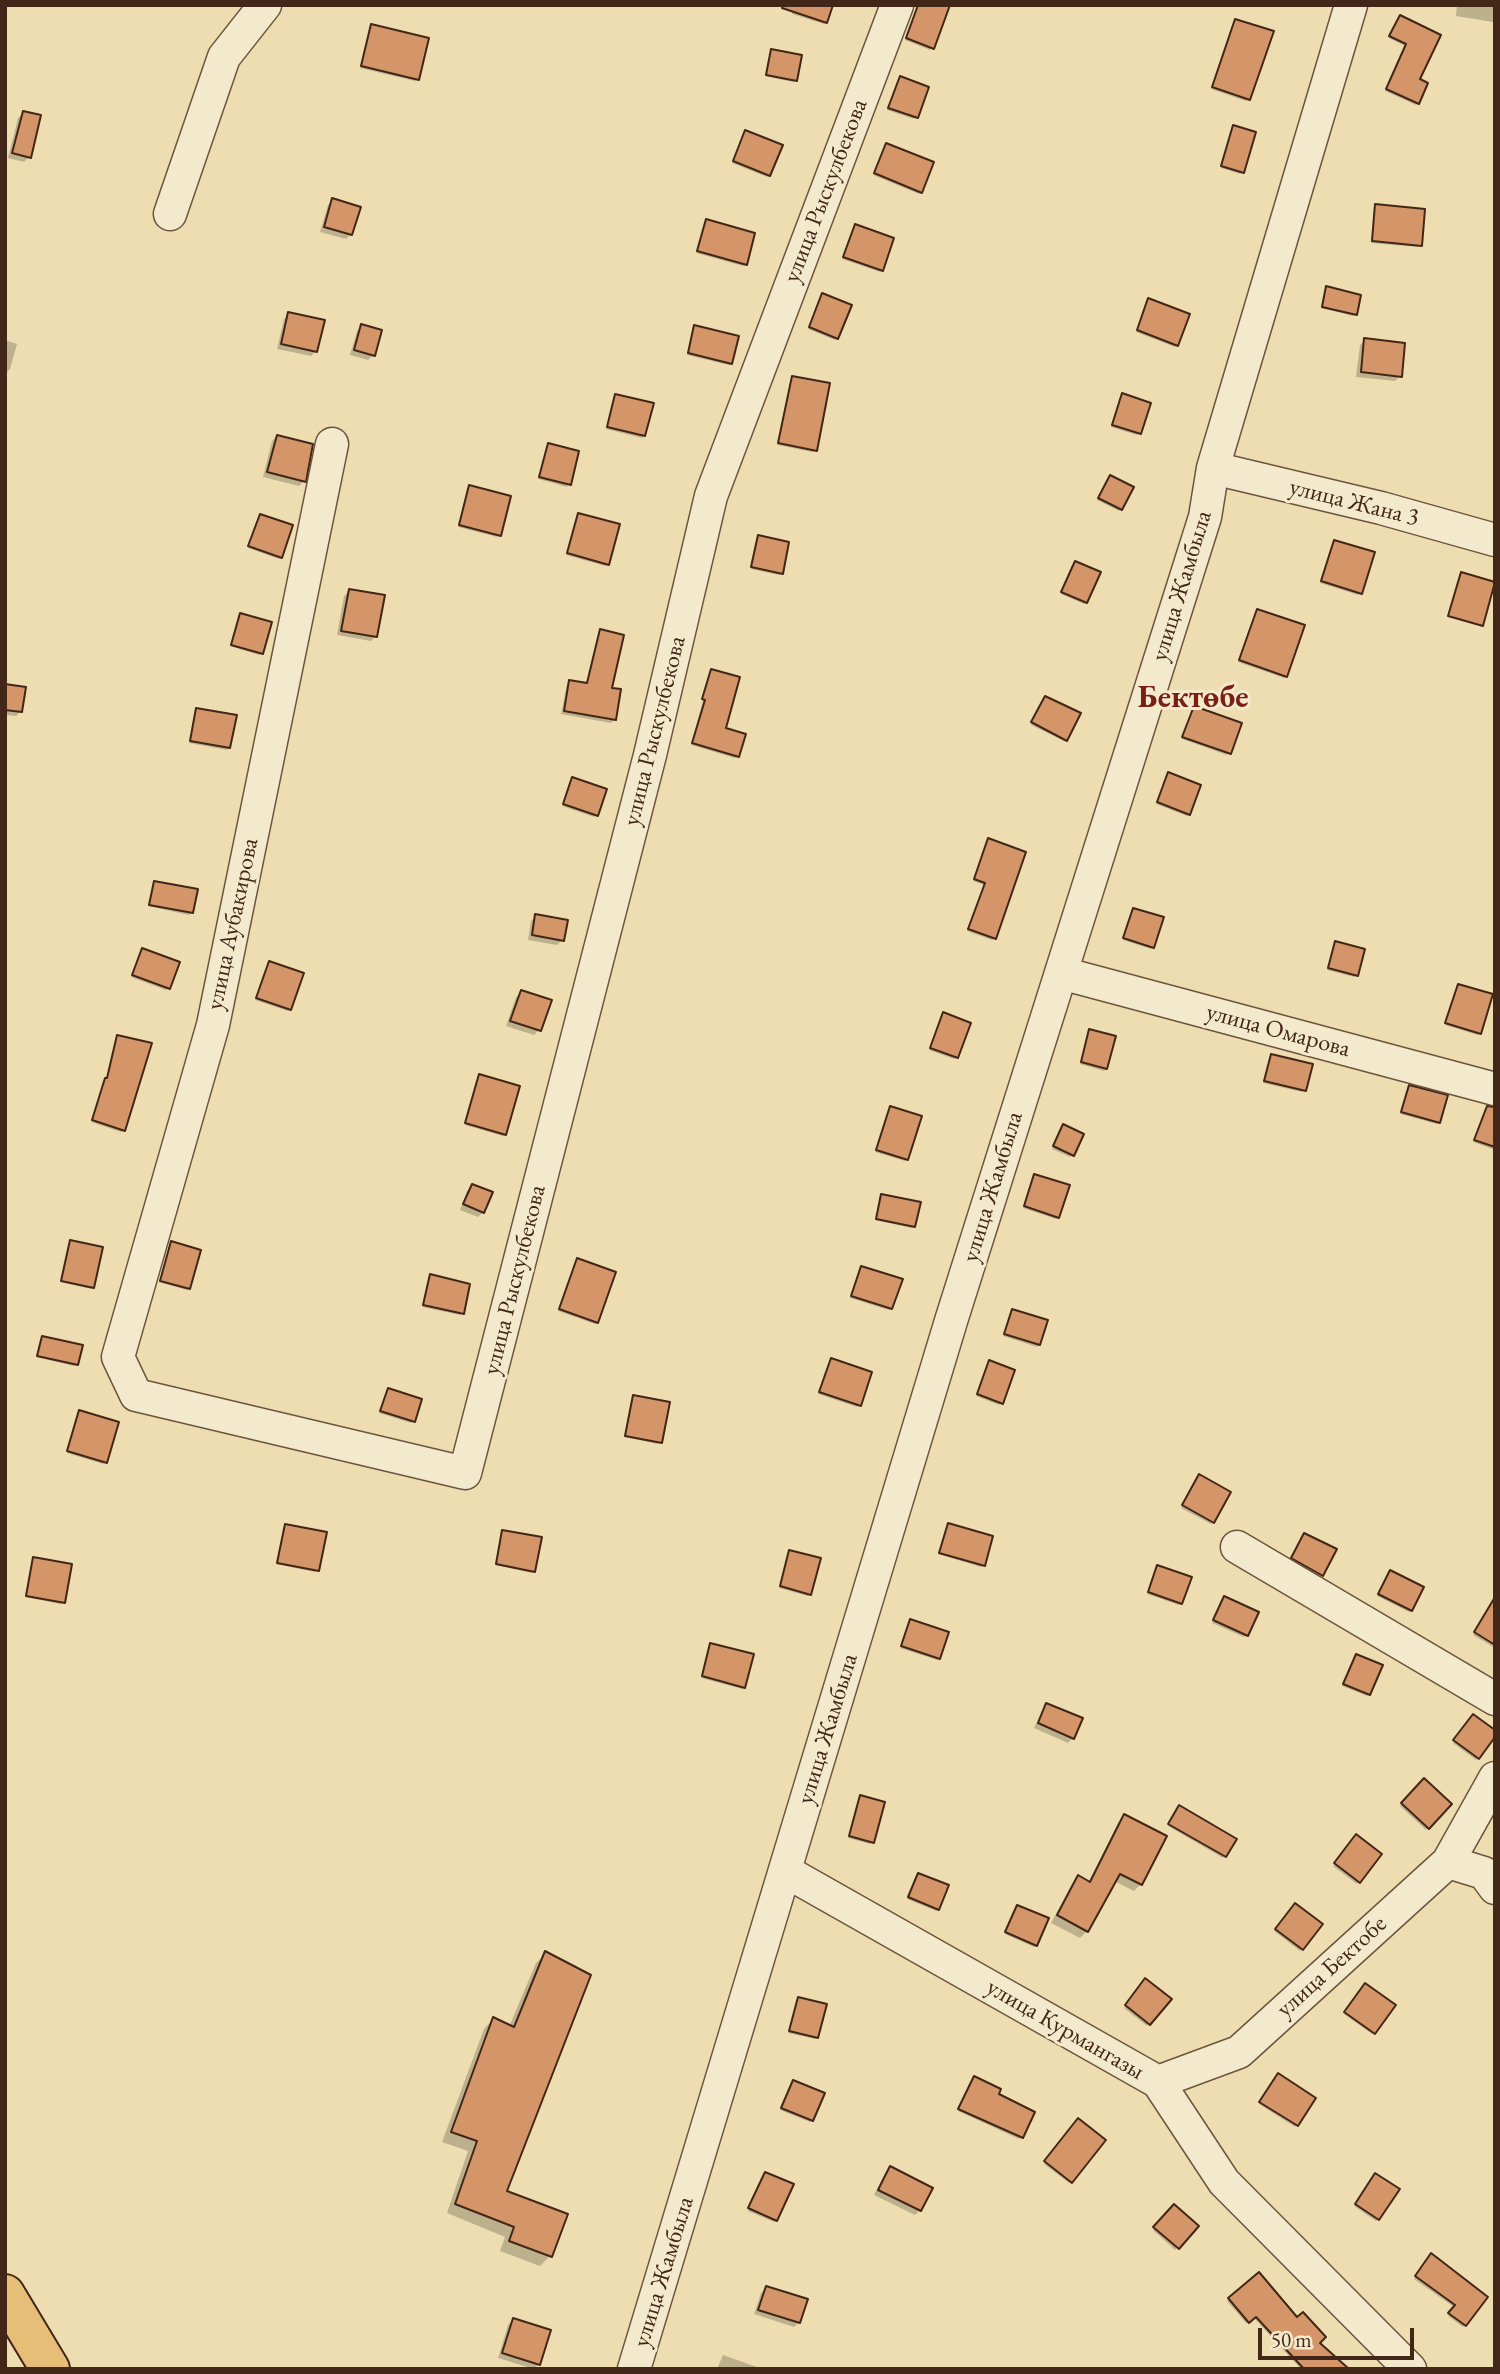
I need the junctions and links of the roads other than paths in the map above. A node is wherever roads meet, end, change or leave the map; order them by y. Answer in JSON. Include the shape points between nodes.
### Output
{"nodes":[{"id":1,"x":265,"y":5,"type":"edge"},
{"id":2,"x":897,"y":5,"type":"edge"},
{"id":3,"x":1351,"y":5,"type":"edge"},
{"id":4,"x":170,"y":214,"type":"dead end"},
{"id":5,"x":332,"y":444,"type":"dead end"},
{"id":6,"x":1213,"y":468,"type":"junction"},
{"id":7,"x":1495,"y":540,"type":"edge"},
{"id":8,"x":1060,"y":973,"type":"junction"},
{"id":9,"x":1495,"y":1089,"type":"edge"},
{"id":10,"x":136,"y":1395,"type":"joint"},
{"id":11,"x":1237,"y":1546,"type":"dead end"},
{"id":12,"x":1495,"y":1699,"type":"edge"},
{"id":13,"x":1495,"y":1778,"type":"edge"},
{"id":14,"x":1448,"y":1862,"type":"junction"},
{"id":15,"x":785,"y":1871,"type":"junction"},
{"id":16,"x":1495,"y":1888,"type":"edge"},
{"id":17,"x":1158,"y":2082,"type":"junction"},
{"id":18,"x":5,"y":2294,"type":"edge"},
{"id":19,"x":50,"y":2369,"type":"edge"},
{"id":20,"x":634,"y":2369,"type":"edge"},
{"id":21,"x":1410,"y":2369,"type":"edge"}],
"edges":[{"from":1,"to":4,"type":"street","via":[[223,57]]},
{"from":2,"to":10,"type":"street","name":"улица Рыскулбекова","via":[[711,496],[650,755],[466,1473]]},
{"from":3,"to":6,"type":"street","name":"улица Жамбыла"},
{"from":5,"to":10,"type":"street","name":"улица Аубакирова","via":[[212,1025],[118,1357]]},
{"from":6,"to":7,"type":"street","name":"улица Жана 3"},
{"from":6,"to":8,"type":"street","name":"улица Жамбыла","via":[[1205,517]]},
{"from":8,"to":9,"type":"street","name":"улица Омарова"},
{"from":8,"to":15,"type":"street","name":"улица Жамбыла"},
{"from":11,"to":12,"type":"street"},
{"from":13,"to":14,"type":"street","name":"улица Бектобе"},
{"from":14,"to":16,"type":"street","via":[[1485,1873]]},
{"from":14,"to":17,"type":"street","name":"улица Бектобе","via":[[1239,2052]]},
{"from":15,"to":17,"type":"street","name":"улица Курмангазы"},
{"from":15,"to":20,"type":"street","name":"улица Жамбыла"},
{"from":17,"to":21,"type":"street","name":"улица Курмангазы","via":[[1224,2182]]},
{"from":18,"to":19,"type":"main road"}]}
